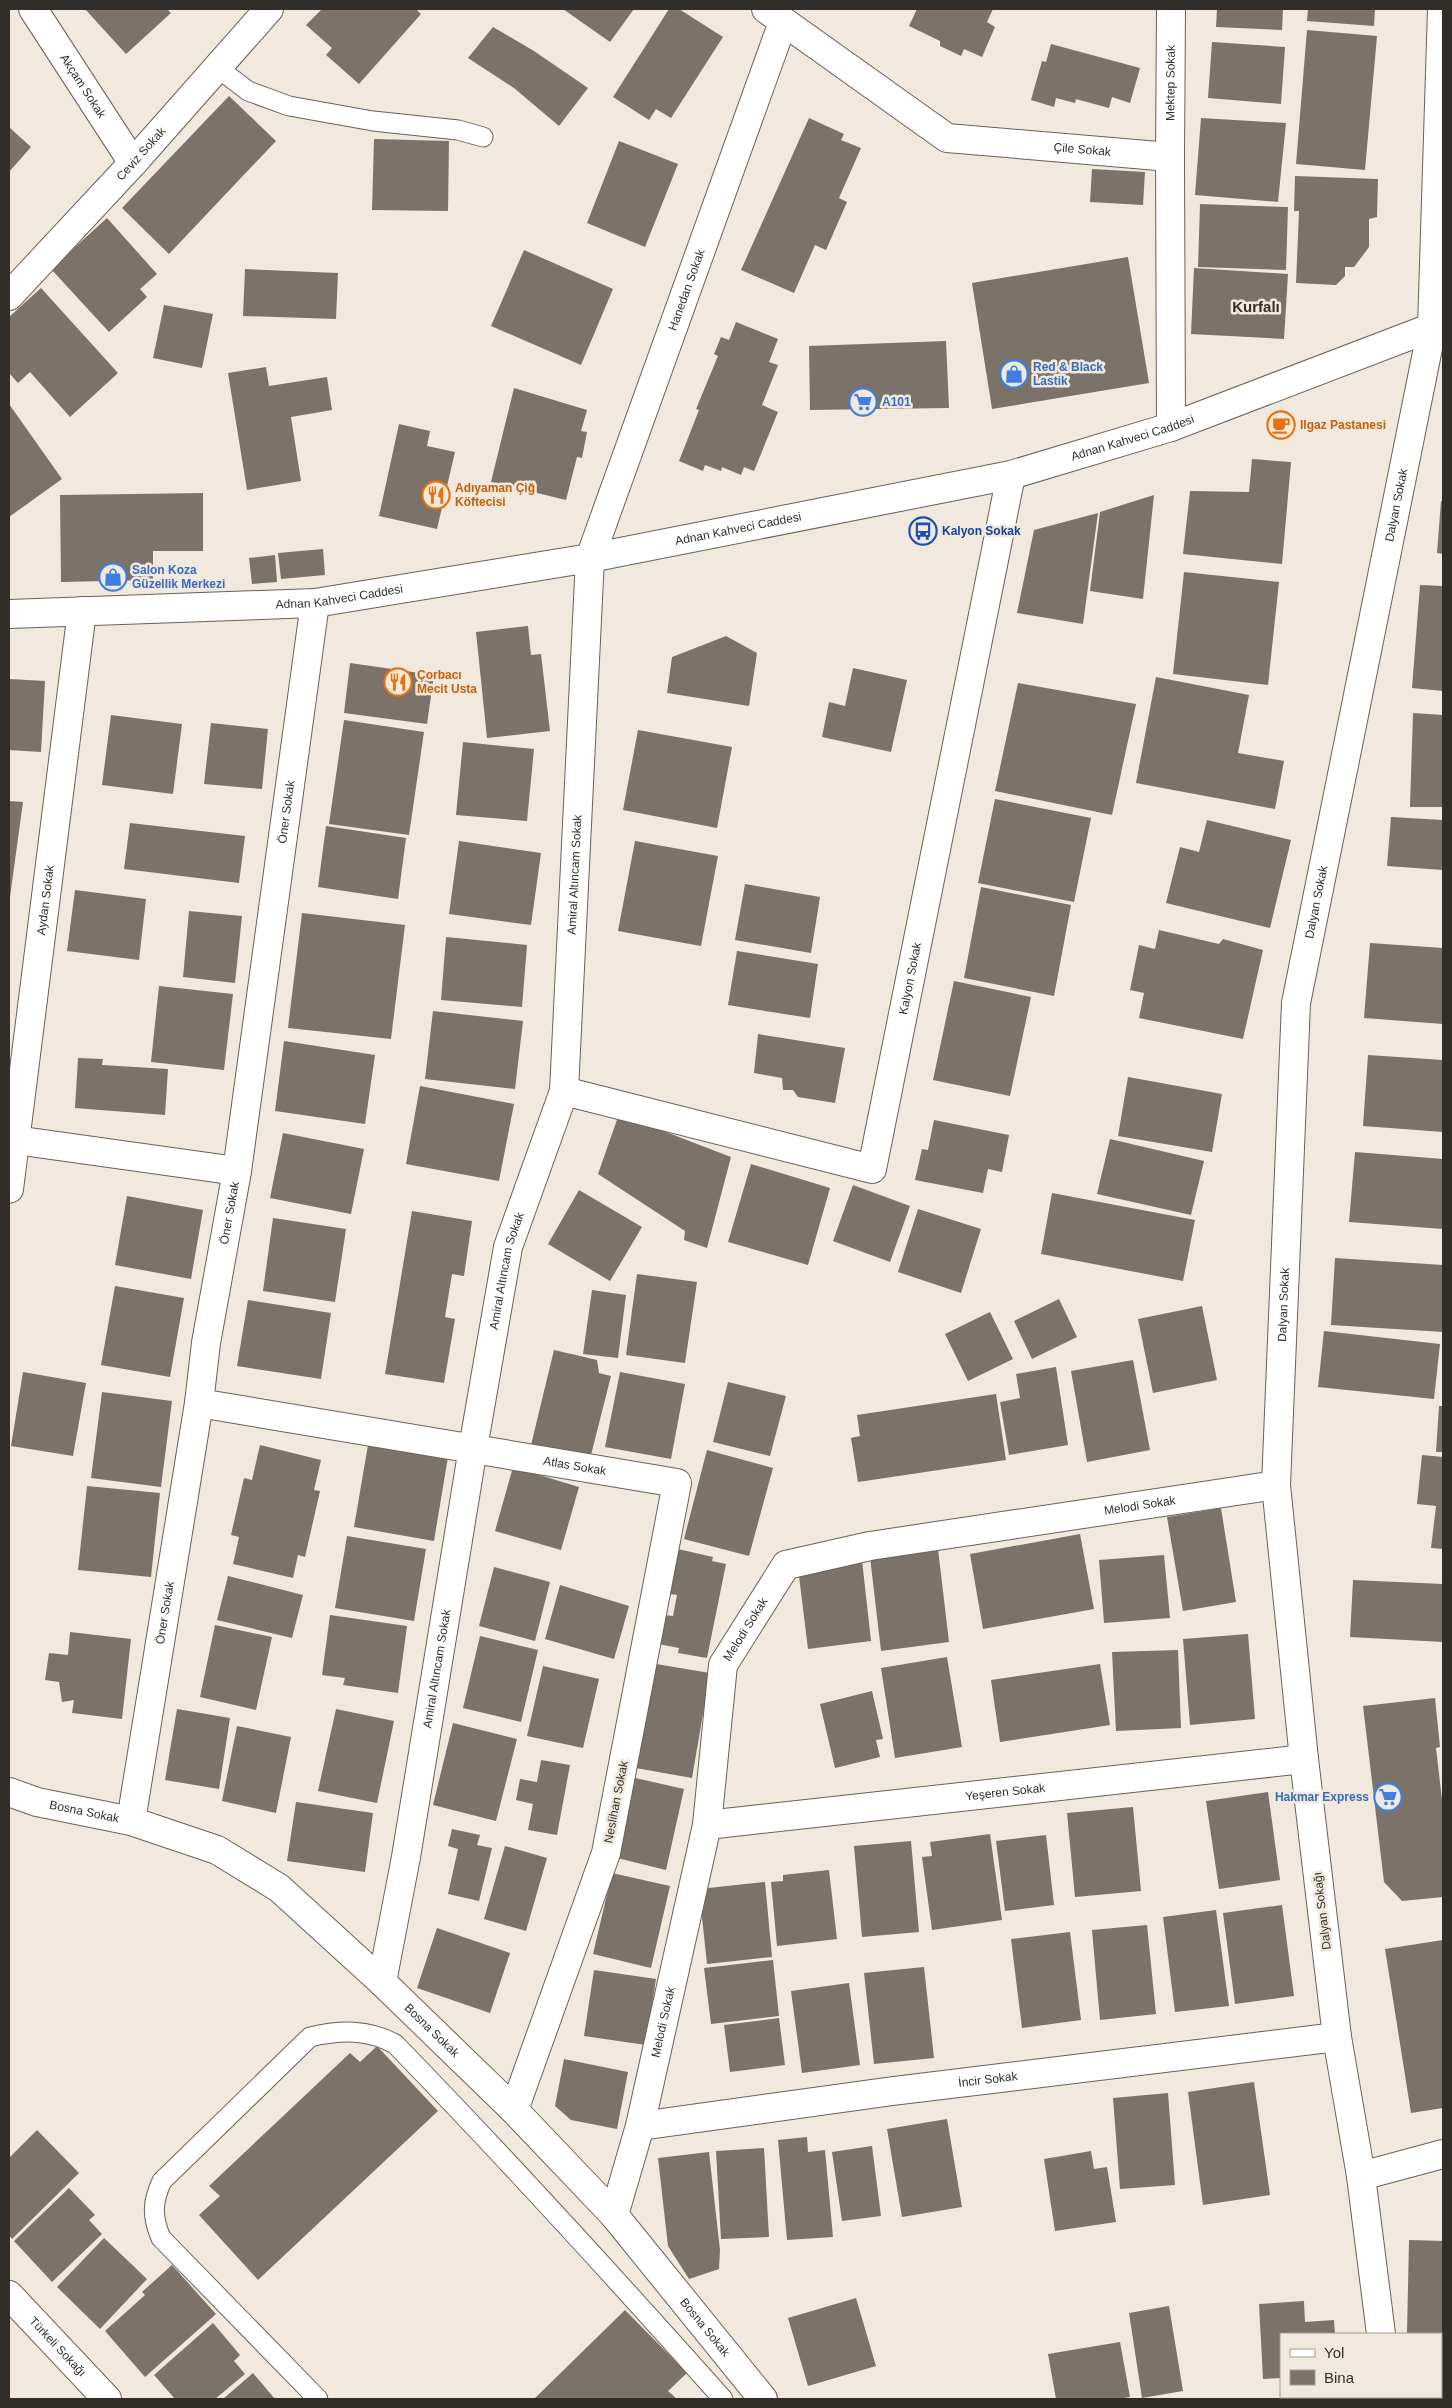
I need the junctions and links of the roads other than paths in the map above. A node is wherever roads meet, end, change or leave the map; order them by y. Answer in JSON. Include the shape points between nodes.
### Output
{"nodes":[{"id":1,"x":33,"y":9,"type":"edge"},
{"id":2,"x":270,"y":9,"type":"edge"},
{"id":3,"x":1171,"y":9,"type":"edge"},
{"id":4,"x":1442,"y":9,"type":"edge"},
{"id":5,"x":774,"y":15,"type":"edge"},
{"id":6,"x":218,"y":68,"type":"junction"},
{"id":7,"x":483,"y":137,"type":"dead end"},
{"id":8,"x":1170,"y":157,"type":"junction"},
{"id":9,"x":133,"y":163,"type":"junction"},
{"id":10,"x":9,"y":296,"type":"edge"},
{"id":11,"x":1438,"y":326,"type":"edge"},
{"id":12,"x":1171,"y":427,"type":"junction"},
{"id":13,"x":1011,"y":475,"type":"junction"},
{"id":14,"x":590,"y":558,"type":"junction"},
{"id":15,"x":315,"y":603,"type":"junction"},
{"id":16,"x":82,"y":611,"type":"junction"},
{"id":17,"x":9,"y":614,"type":"edge"},
{"id":18,"x":564,"y":1090,"type":"junction"},
{"id":19,"x":15,"y":1140,"type":"junction"},
{"id":20,"x":237,"y":1171,"type":"junction"},
{"id":21,"x":9,"y":1189,"type":"edge"},
{"id":22,"x":199,"y":1403,"type":"junction"},
{"id":23,"x":472,"y":1448,"type":"junction"},
{"id":24,"x":677,"y":1483,"type":"joint"},
{"id":25,"x":1276,"y":1485,"type":"junction"},
{"id":26,"x":1304,"y":1759,"type":"junction"},
{"id":27,"x":9,"y":1792,"type":"edge"},
{"id":28,"x":130,"y":1821,"type":"junction"},
{"id":29,"x":707,"y":1825,"type":"junction"},
{"id":30,"x":382,"y":1982,"type":"junction"},
{"id":31,"x":1337,"y":2037,"type":"junction"},
{"id":32,"x":514,"y":2110,"type":"junction"},
{"id":33,"x":640,"y":2126,"type":"junction"},
{"id":34,"x":1443,"y":2154,"type":"edge"},
{"id":35,"x":1361,"y":2176,"type":"junction"},
{"id":36,"x":614,"y":2215,"type":"junction"},
{"id":37,"x":9,"y":2295,"type":"edge"},
{"id":38,"x":1381,"y":2333,"type":"edge"},
{"id":39,"x":749,"y":2394,"type":"edge"},
{"id":40,"x":107,"y":2399,"type":"edge"},
{"id":41,"x":318,"y":2399,"type":"edge"},
{"id":42,"x":723,"y":2399,"type":"edge"}],
"edges":[{"from":1,"to":9,"type":"street","name":"Akçam Sokak"},
{"from":2,"to":6,"type":"street","name":"Ceviz Sokak"},
{"from":3,"to":8,"type":"street","name":"Mektep Sokak"},
{"from":4,"to":11,"type":"street","name":"Dalyan Sokak"},
{"from":5,"to":8,"type":"street","name":"Çile Sokak","via":[[947,138]]},
{"from":5,"to":14,"type":"street","name":"Hanedan Sokak"},
{"from":6,"to":7,"type":"lane","via":[[248,91],[289,106],[373,121],[458,130]]},
{"from":6,"to":9,"type":"street","name":"Ceviz Sokak"},
{"from":8,"to":12,"type":"street"},
{"from":9,"to":10,"type":"street","name":"Ceviz Sokak"},
{"from":11,"to":12,"type":"street","name":"Adnan Kahveci Caddesi"},
{"from":11,"to":25,"type":"street","name":"Dalyan Sokak","via":[[1296,1003]]},
{"from":12,"to":13,"type":"street","name":"Adnan Kahveci Caddesi"},
{"from":13,"to":14,"type":"street","name":"Adnan Kahveci Caddesi"},
{"from":13,"to":18,"type":"street","name":"Kalyon Sokak","via":[[872,1170]]},
{"from":14,"to":15,"type":"street","name":"Adnan Kahveci Caddesi"},
{"from":14,"to":18,"type":"street","name":"Amiral Altıncam Sokak"},
{"from":15,"to":16,"type":"street","name":"Adnan Kahveci Caddesi"},
{"from":15,"to":20,"type":"street","name":"Öner Sokak"},
{"from":16,"to":17,"type":"street","name":"Adnan Kahveci Caddesi"},
{"from":16,"to":19,"type":"street","name":"Aydan Sokak"},
{"from":18,"to":23,"type":"street","name":"Amiral Altıncam Sokak","via":[[508,1247]]},
{"from":19,"to":20,"type":"street"},
{"from":19,"to":21,"type":"street","name":"Aydan Sokak"},
{"from":20,"to":22,"type":"street","name":"Öner Sokak","via":[[206,1343]]},
{"from":22,"to":23,"type":"street","name":"Atlas Sokak"},
{"from":22,"to":28,"type":"street","name":"Öner Sokak"},
{"from":23,"to":24,"type":"street","name":"Atlas Sokak"},
{"from":23,"to":30,"type":"street","name":"Amiral Altıncam Sokak","via":[[406,1857]]},
{"from":24,"to":32,"type":"street","name":"Neslihan Sokak","via":[[606,1852]]},
{"from":25,"to":26,"type":"street","name":"Dalyan Sokağı"},
{"from":25,"to":29,"type":"street","name":"Melodi Sokak","via":[[870,1546],[786,1565],[723,1665]]},
{"from":26,"to":29,"type":"street","name":"Yeşeren Sokak"},
{"from":26,"to":31,"type":"street","name":"Dalyan Sokağı"},
{"from":27,"to":28,"type":"street","name":"Bosna Sokak","via":[[38,1802]]},
{"from":28,"to":30,"type":"street","name":"Bosna Sokak","via":[[217,1850],[279,1888]]},
{"from":29,"to":33,"type":"street","name":"Melodi Sokak"},
{"from":30,"to":32,"type":"street","name":"Bosna Sokak"},
{"from":31,"to":33,"type":"street","name":"İncir Sokak","via":[[894,2091]]},
{"from":31,"to":35,"type":"street","name":"Dalyan Sokağı"},
{"from":32,"to":36,"type":"street","name":"Bosna Sokak"},
{"from":33,"to":36,"type":"street","name":"Melodi Sokak"},
{"from":34,"to":35,"type":"street"},
{"from":35,"to":38,"type":"street","name":"Dalyan Sokağı"},
{"from":36,"to":39,"type":"street","name":"Bosna Sokak"},
{"from":37,"to":40,"type":"street","name":"Türkeli Sokağı"},
{"from":41,"to":42,"type":"lane","via":[[161,2238],[153,2209],[162,2181],[310,2037],[349,2032],[379,2035],[395,2044],[478,2128]]}]}
